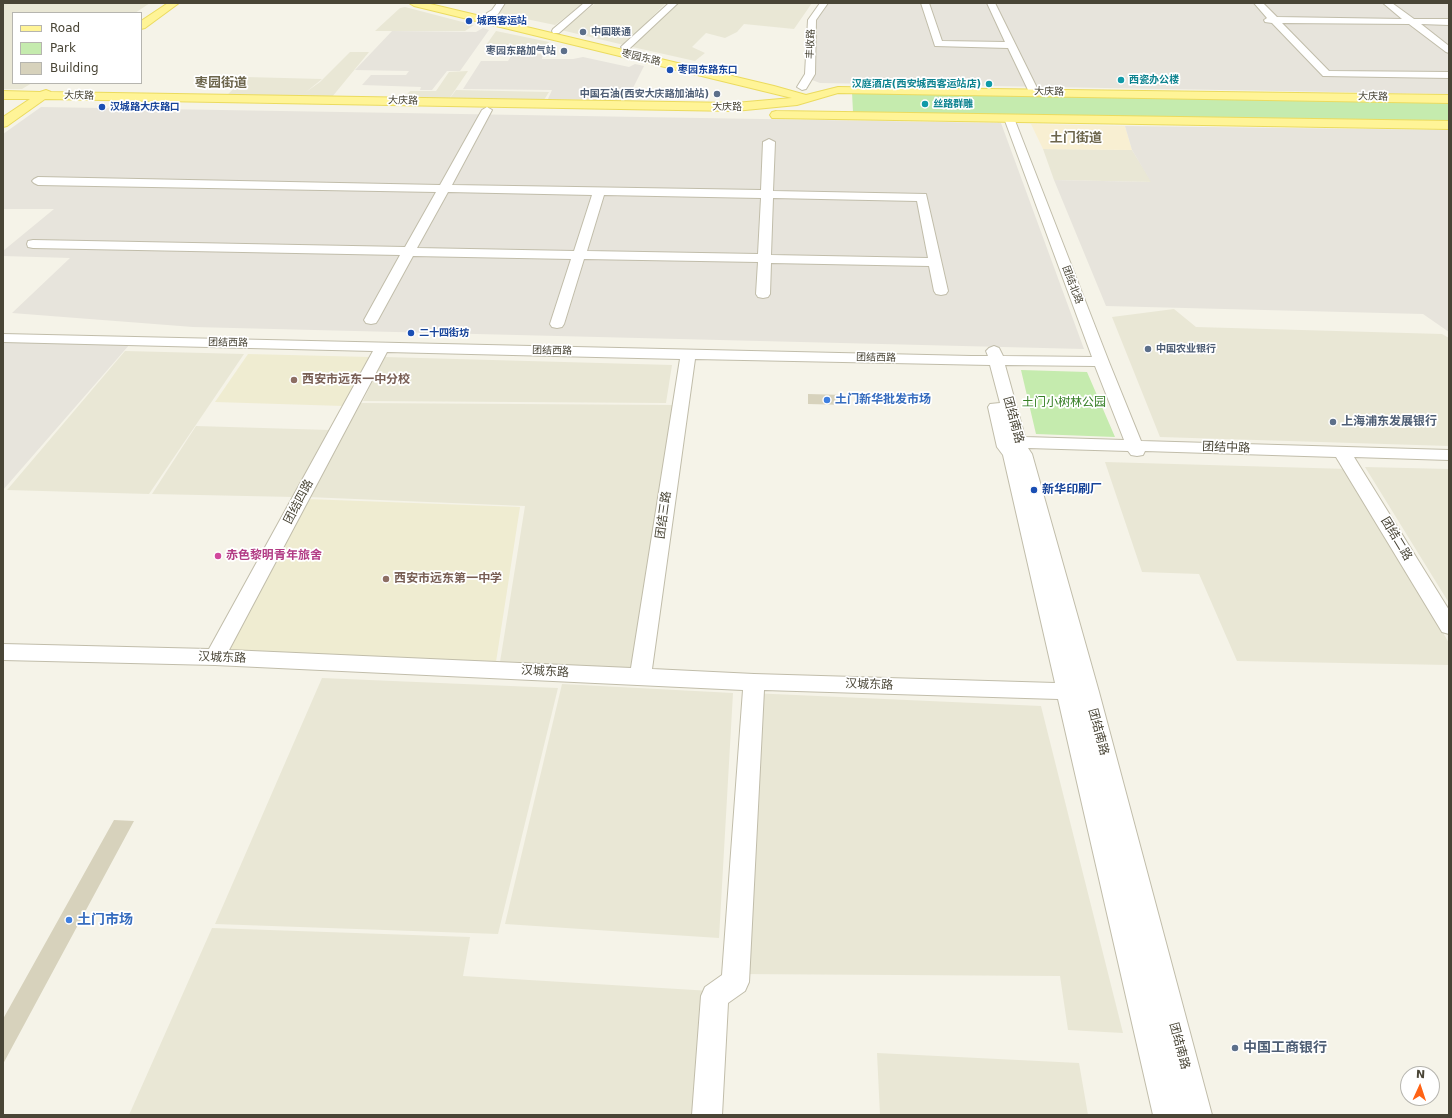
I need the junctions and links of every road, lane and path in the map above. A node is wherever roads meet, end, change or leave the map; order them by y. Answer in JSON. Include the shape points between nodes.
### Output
{"nodes":[{"id":1,"x":166,"y":3,"type":"edge"},
{"id":2,"x":174,"y":3,"type":"edge"},
{"id":3,"x":414,"y":3,"type":"edge"},
{"id":4,"x":443,"y":3,"type":"edge"},
{"id":5,"x":501,"y":3,"type":"edge"},
{"id":6,"x":589,"y":3,"type":"edge"},
{"id":7,"x":674,"y":3,"type":"edge"},
{"id":8,"x":824,"y":3,"type":"edge"},
{"id":9,"x":925,"y":3,"type":"edge"},
{"id":10,"x":991,"y":3,"type":"edge"},
{"id":11,"x":1258,"y":3,"type":"edge"},
{"id":12,"x":1387,"y":3,"type":"edge"},
{"id":13,"x":1421,"y":12,"type":"dead end"},
{"id":14,"x":490,"y":15,"type":"junction"},
{"id":15,"x":142,"y":19,"type":"edge"},
{"id":16,"x":1259,"y":19,"type":"dead end"},
{"id":17,"x":1276,"y":20,"type":"junction"},
{"id":18,"x":1412,"y":22,"type":"junction"},
{"id":19,"x":1434,"y":22,"type":"junction"},
{"id":20,"x":1449,"y":22,"type":"edge"},
{"id":21,"x":142,"y":25,"type":"edge"},
{"id":22,"x":1444,"y":30,"type":"dead end"},
{"id":23,"x":556,"y":31,"type":"junction"},
{"id":24,"x":1011,"y":45,"type":"junction"},
{"id":25,"x":626,"y":47,"type":"junction"},
{"id":26,"x":1449,"y":50,"type":"edge"},
{"id":27,"x":1449,"y":75,"type":"edge"},
{"id":28,"x":54,"y":84,"type":"edge"},
{"id":29,"x":756,"y":84,"type":"junction"},
{"id":30,"x":802,"y":87,"type":"junction"},
{"id":31,"x":838,"y":90,"type":"junction"},
{"id":32,"x":973,"y":91,"type":"junction"},
{"id":33,"x":1034,"y":92,"type":"junction"},
{"id":34,"x":3,"y":95,"type":"edge"},
{"id":35,"x":33,"y":99,"type":"junction"},
{"id":36,"x":806,"y":99,"type":"junction"},
{"id":37,"x":1449,"y":99,"type":"edge"},
{"id":38,"x":3,"y":102,"type":"edge"},
{"id":39,"x":742,"y":107,"type":"junction"},
{"id":40,"x":487,"y":110,"type":"junction"},
{"id":41,"x":703,"y":110,"type":"junction"},
{"id":42,"x":866,"y":116,"type":"junction"},
{"id":43,"x":3,"y":117,"type":"edge"},
{"id":44,"x":969,"y":118,"type":"junction"},
{"id":45,"x":1009,"y":118,"type":"junction"},
{"id":46,"x":1046,"y":119,"type":"junction"},
{"id":47,"x":3,"y":123,"type":"edge"},
{"id":48,"x":1449,"y":125,"type":"edge"},
{"id":49,"x":769,"y":142,"type":"dead end"},
{"id":50,"x":38,"y":181,"type":"dead end"},
{"id":51,"x":444,"y":188,"type":"junction"},
{"id":52,"x":599,"y":191,"type":"junction"},
{"id":53,"x":768,"y":194,"type":"junction"},
{"id":54,"x":33,"y":244,"type":"dead end"},
{"id":55,"x":409,"y":251,"type":"junction"},
{"id":56,"x":578,"y":255,"type":"junction"},
{"id":57,"x":765,"y":258,"type":"junction"},
{"id":58,"x":935,"y":262,"type":"junction"},
{"id":59,"x":942,"y":291,"type":"dead end"},
{"id":60,"x":763,"y":294,"type":"dead end"},
{"id":61,"x":371,"y":320,"type":"dead end"},
{"id":62,"x":557,"y":324,"type":"dead end"},
{"id":63,"x":3,"y":328,"type":"edge"},
{"id":64,"x":3,"y":338,"type":"edge"},
{"id":65,"x":383,"y":346,"type":"junction"},
{"id":66,"x":688,"y":354,"type":"junction"},
{"id":67,"x":989,"y":356,"type":"junction"},
{"id":68,"x":1100,"y":358,"type":"junction"},
{"id":69,"x":1012,"y":444,"type":"junction"},
{"id":70,"x":1136,"y":448,"type":"junction"},
{"id":71,"x":1449,"y":455,"type":"edge"},
{"id":72,"x":1345,"y":456,"type":"junction"},
{"id":73,"x":1449,"y":463,"type":"edge"},
{"id":74,"x":1449,"y":627,"type":"edge"},
{"id":75,"x":3,"y":652,"type":"edge"},
{"id":76,"x":215,"y":657,"type":"junction"},
{"id":77,"x":640,"y":677,"type":"junction"},
{"id":78,"x":754,"y":682,"type":"junction"},
{"id":79,"x":1078,"y":691,"type":"junction"},
{"id":80,"x":707,"y":1115,"type":"edge"},
{"id":81,"x":1168,"y":1115,"type":"edge"},
{"id":82,"x":1197,"y":1115,"type":"edge"}],
"edges":[{"from":1,"to":15,"type":"main road"},
{"from":2,"to":21,"type":"main road"},
{"from":3,"to":29,"type":"main road","name":"枣园东路"},
{"from":4,"to":14,"type":"main road","name":"枣园东路"},
{"from":5,"to":14,"type":"street"},
{"from":6,"to":23,"type":"street"},
{"from":7,"to":25,"type":"street"},
{"from":8,"to":30,"type":"street","name":"丰收路","via":[[812,20],[810,74]]},
{"from":9,"to":24,"type":"street","via":[[938,44]]},
{"from":10,"to":24,"type":"street"},
{"from":11,"to":17,"type":"street"},
{"from":12,"to":18,"type":"street"},
{"from":13,"to":19,"type":"street"},
{"from":14,"to":23,"type":"main road","name":"枣园东路"},
{"from":16,"to":17,"type":"street"},
{"from":17,"to":18,"type":"street"},
{"from":17,"to":27,"type":"street","via":[[1326,74]]},
{"from":18,"to":19,"type":"street"},
{"from":18,"to":26,"type":"street"},
{"from":19,"to":20,"type":"street"},
{"from":19,"to":22,"type":"street"},
{"from":23,"to":25,"type":"main road","name":"枣园东路"},
{"from":24,"to":33,"type":"street"},
{"from":25,"to":30,"type":"main road","name":"枣园东路"},
{"from":28,"to":35,"type":"main road"},
{"from":29,"to":36,"type":"main road","name":"枣园东路"},
{"from":29,"to":39,"type":"main road","via":[[769,94],[759,102]]},
{"from":30,"to":31,"type":"main road","name":"枣园东路"},
{"from":31,"to":32,"type":"main road","name":"大庆路"},
{"from":31,"to":36,"type":"main road","name":"大庆路"},
{"from":32,"to":33,"type":"main road","name":"大庆路"},
{"from":32,"to":44,"type":"main road","via":[[979,96],[985,114]]},
{"from":33,"to":37,"type":"main road","name":"大庆路"},
{"from":33,"to":46,"type":"main road","via":[[1023,96],[1027,106]]},
{"from":34,"to":35,"type":"main road","name":"大庆路"},
{"from":35,"to":38,"type":"main road","name":"大庆路"},
{"from":35,"to":40,"type":"main road","name":"大庆路"},
{"from":35,"to":41,"type":"main road","name":"大庆路"},
{"from":35,"to":43,"type":"main road"},
{"from":35,"to":47,"type":"main road"},
{"from":36,"to":39,"type":"main road","name":"大庆路"},
{"from":36,"to":42,"type":"main road","name":"枣园东路","via":[[835,111]]},
{"from":39,"to":41,"type":"main road","name":"大庆路"},
{"from":40,"to":41,"type":"main road","name":"大庆路"},
{"from":40,"to":51,"type":"street"},
{"from":41,"to":42,"type":"main road","name":"大庆路"},
{"from":42,"to":44,"type":"main road","name":"大庆路"},
{"from":44,"to":45,"type":"main road","name":"大庆路"},
{"from":45,"to":46,"type":"main road","name":"大庆路"},
{"from":45,"to":68,"type":"street","name":"团结北路"},
{"from":46,"to":48,"type":"main road","name":"大庆路"},
{"from":49,"to":53,"type":"street"},
{"from":50,"to":51,"type":"street"},
{"from":51,"to":52,"type":"street"},
{"from":51,"to":55,"type":"street"},
{"from":52,"to":53,"type":"street"},
{"from":52,"to":56,"type":"street"},
{"from":53,"to":57,"type":"street"},
{"from":53,"to":58,"type":"street","via":[[922,197]]},
{"from":54,"to":55,"type":"street"},
{"from":55,"to":56,"type":"street"},
{"from":55,"to":61,"type":"street"},
{"from":56,"to":57,"type":"street"},
{"from":56,"to":62,"type":"street"},
{"from":57,"to":58,"type":"street"},
{"from":57,"to":60,"type":"street"},
{"from":58,"to":59,"type":"street"},
{"from":63,"to":67,"type":"street","name":"团结西路"},
{"from":64,"to":65,"type":"street","name":"团结西路"},
{"from":65,"to":66,"type":"street","name":"团结西路"},
{"from":65,"to":76,"type":"street","name":"团结四路"},
{"from":66,"to":67,"type":"street","name":"团结西路"},
{"from":66,"to":77,"type":"street","name":"团结三路"},
{"from":67,"to":68,"type":"street","name":"团结西路"},
{"from":67,"to":69,"type":"street","name":"团结南路"},
{"from":68,"to":70,"type":"street","name":"团结北路"},
{"from":69,"to":70,"type":"street","name":"团结中路"},
{"from":69,"to":79,"type":"street","name":"团结南路","via":[[1024,454]]},
{"from":70,"to":72,"type":"street","name":"团结中路","via":[[1162,454]]},
{"from":71,"to":72,"type":"street","name":"团结中路"},
{"from":72,"to":73,"type":"street","name":"团结中路"},
{"from":72,"to":74,"type":"street","name":"团结二路"},
{"from":75,"to":76,"type":"street","name":"汉城东路"},
{"from":76,"to":77,"type":"street","name":"汉城东路"},
{"from":77,"to":78,"type":"street","name":"汉城东路"},
{"from":78,"to":79,"type":"street","name":"汉城东路"},
{"from":78,"to":80,"type":"street","via":[[735,982],[714,996]]},
{"from":79,"to":81,"type":"street","name":"团结南路"},
{"from":79,"to":82,"type":"street","name":"团结南路"}]}
